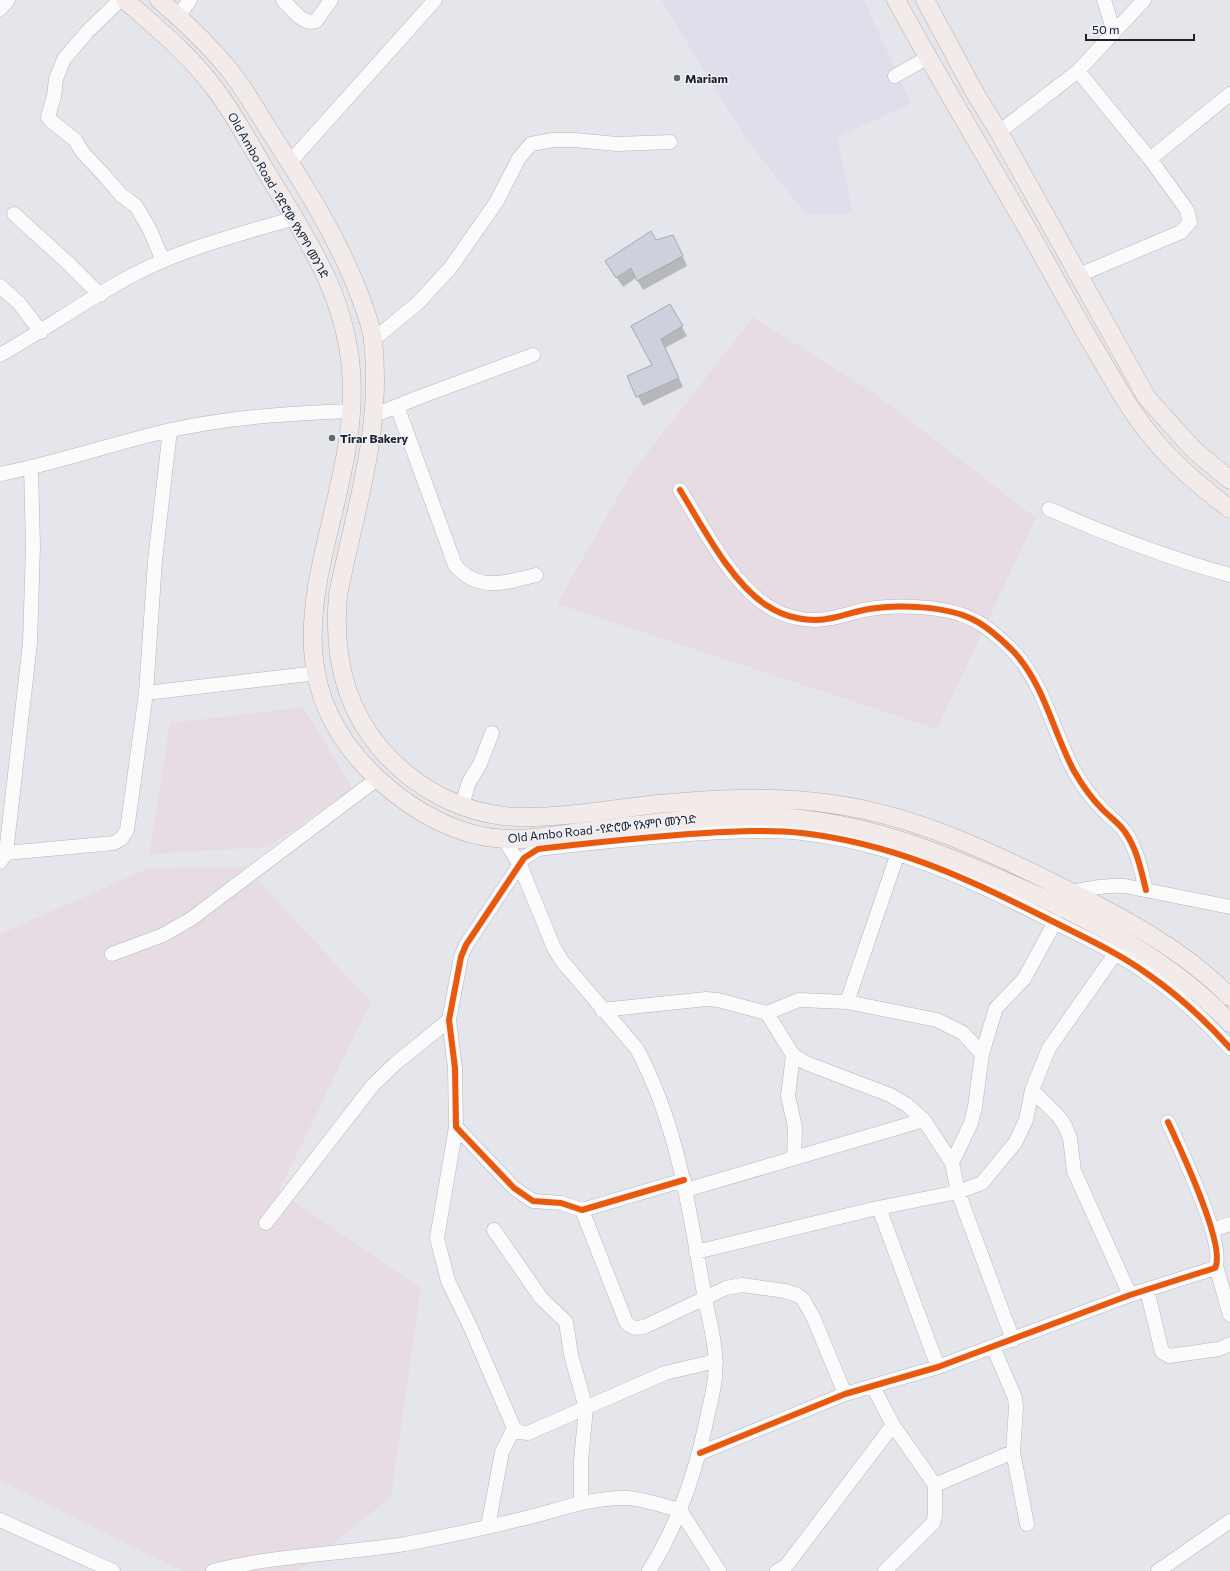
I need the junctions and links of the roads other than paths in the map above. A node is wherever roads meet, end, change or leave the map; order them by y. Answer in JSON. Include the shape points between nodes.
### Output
{"nodes":[{"id":1,"x":8,"y":0,"type":"edge"},
{"id":2,"x":120,"y":0,"type":"edge"},
{"id":3,"x":125,"y":0,"type":"edge"},
{"id":4,"x":159,"y":0,"type":"edge"},
{"id":5,"x":190,"y":0,"type":"edge"},
{"id":6,"x":283,"y":0,"type":"edge"},
{"id":7,"x":331,"y":0,"type":"edge"},
{"id":8,"x":435,"y":0,"type":"edge"},
{"id":9,"x":896,"y":0,"type":"edge"},
{"id":10,"x":925,"y":0,"type":"edge"},
{"id":11,"x":1104,"y":0,"type":"edge"},
{"id":12,"x":1144,"y":0,"type":"edge"},
{"id":13,"x":0,"y":9,"type":"edge"},
{"id":14,"x":178,"y":16,"type":"junction"},
{"id":15,"x":937,"y":24,"type":"junction"},
{"id":16,"x":1114,"y":32,"type":"junction"},
{"id":17,"x":916,"y":37,"type":"junction"},
{"id":18,"x":928,"y":58,"type":"junction"},
{"id":19,"x":1078,"y":71,"type":"junction"},
{"id":20,"x":894,"y":76,"type":"dead end"},
{"id":21,"x":1230,"y":94,"type":"edge"},
{"id":22,"x":999,"y":132,"type":"junction"},
{"id":23,"x":670,"y":142,"type":"dead end"},
{"id":24,"x":1150,"y":159,"type":"junction"},
{"id":25,"x":290,"y":162,"type":"junction"},
{"id":26,"x":14,"y":214,"type":"dead end"},
{"id":27,"x":295,"y":218,"type":"junction"},
{"id":28,"x":164,"y":261,"type":"junction"},
{"id":29,"x":1079,"y":275,"type":"junction"},
{"id":30,"x":0,"y":286,"type":"edge"},
{"id":31,"x":100,"y":295,"type":"junction"},
{"id":32,"x":367,"y":315,"type":"junction"},
{"id":33,"x":343,"y":324,"type":"junction"},
{"id":34,"x":41,"y":332,"type":"junction"},
{"id":35,"x":373,"y":340,"type":"junction"},
{"id":36,"x":0,"y":354,"type":"edge"},
{"id":37,"x":533,"y":355,"type":"dead end"},
{"id":38,"x":1147,"y":398,"type":"junction"},
{"id":39,"x":397,"y":406,"type":"junction"},
{"id":40,"x":1129,"y":408,"type":"junction"},
{"id":41,"x":352,"y":412,"type":"junction"},
{"id":42,"x":375,"y":415,"type":"junction"},
{"id":43,"x":170,"y":430,"type":"junction"},
{"id":44,"x":31,"y":468,"type":"junction"},
{"id":45,"x":0,"y":474,"type":"edge"},
{"id":46,"x":1230,"y":480,"type":"edge"},
{"id":47,"x":680,"y":490,"type":"dead end"},
{"id":48,"x":1049,"y":509,"type":"dead end"},
{"id":49,"x":1230,"y":509,"type":"edge"},
{"id":50,"x":1230,"y":574,"type":"edge"},
{"id":51,"x":536,"y":575,"type":"dead end"},
{"id":52,"x":317,"y":673,"type":"junction"},
{"id":53,"x":146,"y":693,"type":"junction"},
{"id":54,"x":492,"y":732,"type":"dead end"},
{"id":55,"x":377,"y":779,"type":"junction"},
{"id":56,"x":456,"y":803,"type":"junction"},
{"id":57,"x":443,"y":824,"type":"junction"},
{"id":58,"x":508,"y":840,"type":"junction"},
{"id":59,"x":538,"y":849,"type":"junction"},
{"id":60,"x":898,"y":853,"type":"junction"},
{"id":61,"x":3,"y":858,"type":"edge"},
{"id":62,"x":1006,"y":860,"type":"junction"},
{"id":63,"x":520,"y":865,"type":"junction"},
{"id":64,"x":995,"y":876,"type":"junction"},
{"id":65,"x":1146,"y":890,"type":"junction"},
{"id":66,"x":1073,"y":892,"type":"junction"},
{"id":67,"x":1230,"y":907,"type":"edge"},
{"id":68,"x":1059,"y":915,"type":"junction"},
{"id":69,"x":112,"y":954,"type":"dead end"},
{"id":70,"x":1115,"y":954,"type":"junction"},
{"id":71,"x":1230,"y":997,"type":"edge"},
{"id":72,"x":847,"y":1002,"type":"junction"},
{"id":73,"x":602,"y":1010,"type":"junction"},
{"id":74,"x":767,"y":1013,"type":"junction"},
{"id":75,"x":449,"y":1020,"type":"junction"},
{"id":76,"x":1230,"y":1023,"type":"edge"},
{"id":77,"x":1230,"y":1048,"type":"edge"},
{"id":78,"x":982,"y":1054,"type":"junction"},
{"id":79,"x":793,"y":1055,"type":"junction"},
{"id":80,"x":1032,"y":1090,"type":"junction"},
{"id":81,"x":924,"y":1120,"type":"junction"},
{"id":82,"x":1168,"y":1122,"type":"dead end"},
{"id":83,"x":456,"y":1127,"type":"junction"},
{"id":84,"x":794,"y":1158,"type":"junction"},
{"id":85,"x":952,"y":1163,"type":"junction"},
{"id":86,"x":685,"y":1185,"type":"junction"},
{"id":87,"x":958,"y":1192,"type":"junction"},
{"id":88,"x":879,"y":1208,"type":"junction"},
{"id":89,"x":582,"y":1210,"type":"junction"},
{"id":90,"x":266,"y":1223,"type":"dead end"},
{"id":91,"x":1230,"y":1224,"type":"edge"},
{"id":92,"x":494,"y":1230,"type":"dead end"},
{"id":93,"x":1212,"y":1230,"type":"junction"},
{"id":94,"x":696,"y":1252,"type":"junction"},
{"id":95,"x":1216,"y":1266,"type":"junction"},
{"id":96,"x":1147,"y":1290,"type":"junction"},
{"id":97,"x":1130,"y":1295,"type":"junction"},
{"id":98,"x":704,"y":1298,"type":"junction"},
{"id":99,"x":1230,"y":1315,"type":"edge"},
{"id":100,"x":1014,"y":1340,"type":"junction"},
{"id":101,"x":1230,"y":1344,"type":"edge"},
{"id":102,"x":993,"y":1347,"type":"junction"},
{"id":103,"x":716,"y":1361,"type":"junction"},
{"id":104,"x":938,"y":1367,"type":"junction"},
{"id":105,"x":873,"y":1387,"type":"junction"},
{"id":106,"x":845,"y":1394,"type":"junction"},
{"id":107,"x":586,"y":1408,"type":"junction"},
{"id":108,"x":893,"y":1425,"type":"junction"},
{"id":109,"x":514,"y":1428,"type":"junction"},
{"id":110,"x":1013,"y":1452,"type":"junction"},
{"id":111,"x":700,"y":1453,"type":"junction"},
{"id":112,"x":935,"y":1485,"type":"junction"},
{"id":113,"x":581,"y":1502,"type":"junction"},
{"id":114,"x":680,"y":1510,"type":"junction"},
{"id":115,"x":0,"y":1520,"type":"edge"},
{"id":116,"x":1230,"y":1521,"type":"edge"},
{"id":117,"x":1026,"y":1524,"type":"dead end"},
{"id":118,"x":488,"y":1526,"type":"junction"},
{"id":119,"x":785,"y":1569,"type":"edge"},
{"id":120,"x":113,"y":1571,"type":"edge"},
{"id":121,"x":212,"y":1571,"type":"edge"},
{"id":122,"x":649,"y":1571,"type":"edge"},
{"id":123,"x":719,"y":1571,"type":"edge"},
{"id":124,"x":885,"y":1571,"type":"edge"},
{"id":125,"x":1158,"y":1571,"type":"edge"}],
"edges":[{"from":1,"to":13,"type":"street"},
{"from":2,"to":28,"type":"street","via":[[64,58],[56,79],[48,117],[75,140],[117,190],[136,206]]},
{"from":3,"to":27,"type":"main road","name":"Old Ambo Road -የድሮው የአምቦ መንገድ","via":[[165,34],[215,89]]},
{"from":4,"to":14,"type":"main road","name":"Old Ambo Road -የድሮው የአምቦ መንገድ"},
{"from":5,"to":14,"type":"street"},
{"from":6,"to":7,"type":"street","via":[[302,19],[313,22]]},
{"from":8,"to":25,"type":"street"},
{"from":9,"to":17,"type":"main road"},
{"from":10,"to":15,"type":"main road"},
{"from":11,"to":16,"type":"street"},
{"from":12,"to":16,"type":"street"},
{"from":14,"to":25,"type":"main road","name":"Old Ambo Road -የድሮው የአምቦ መንገድ","via":[[232,73]]},
{"from":15,"to":17,"type":"main road"},
{"from":15,"to":22,"type":"main road"},
{"from":16,"to":19,"type":"street"},
{"from":17,"to":18,"type":"main road"},
{"from":18,"to":20,"type":"street"},
{"from":18,"to":40,"type":"main road"},
{"from":19,"to":22,"type":"street"},
{"from":19,"to":24,"type":"street"},
{"from":21,"to":24,"type":"street"},
{"from":22,"to":29,"type":"main road"},
{"from":23,"to":35,"type":"street","via":[[617,144],[553,140],[531,144],[519,158],[497,201],[451,267],[419,302]]},
{"from":24,"to":29,"type":"street","via":[[1187,210],[1190,222],[1181,232]]},
{"from":25,"to":32,"type":"main road","name":"Old Ambo Road -የድሮው የአምቦ መንገድ","via":[[339,247]]},
{"from":26,"to":31,"type":"street"},
{"from":27,"to":28,"type":"street"},
{"from":27,"to":33,"type":"main road","name":"Old Ambo Road -የድሮው የአምቦ መንገድ","via":[[326,274]]},
{"from":28,"to":31,"type":"street","via":[[131,276]]},
{"from":29,"to":38,"type":"main road"},
{"from":30,"to":34,"type":"street","via":[[19,303]]},
{"from":31,"to":34,"type":"street"},
{"from":32,"to":33,"type":"main road"},
{"from":32,"to":35,"type":"main road","name":"Old Ambo Road -የድሮው የአምቦ መንገድ"},
{"from":33,"to":41,"type":"main road","name":"Old Ambo Road -የድሮው የአምቦ መንገድ","via":[[352,373]]},
{"from":34,"to":36,"type":"street"},
{"from":35,"to":42,"type":"main road","name":"Old Ambo Road -የድሮው የአምቦ መንገድ"},
{"from":37,"to":39,"type":"street"},
{"from":38,"to":40,"type":"main road"},
{"from":38,"to":46,"type":"main road","via":[[1194,450]]},
{"from":39,"to":42,"type":"street"},
{"from":39,"to":51,"type":"street","via":[[455,565],[462,573],[478,581],[505,583]]},
{"from":40,"to":49,"type":"main road","via":[[1180,468]]},
{"from":41,"to":43,"type":"street","via":[[261,416],[215,421]]},
{"from":41,"to":52,"type":"main road","name":"Old Ambo Road -የድሮው የአምቦ መንገድ","via":[[348,450],[320,566],[313,609],[313,648]]},
{"from":42,"to":56,"type":"main road","name":"Old Ambo Road -የድሮው የአምቦ መንገድ","via":[[367,469],[338,595],[336,616],[340,663],[351,700],[371,737],[407,776]]},
{"from":43,"to":44,"type":"street"},
{"from":43,"to":53,"type":"street","via":[[155,561]]},
{"from":44,"to":45,"type":"street"},
{"from":44,"to":61,"type":"street","via":[[33,546],[30,643]]},
{"from":47,"to":65,"type":"street","via":[[733,573],[750,593],[767,606],[784,614],[816,620],[871,608],[932,609],[973,620],[994,634],[1027,668],[1078,778],[1101,808],[1124,830],[1139,861]]},
{"from":48,"to":50,"type":"street","via":[[1160,553]]},
{"from":52,"to":53,"type":"street"},
{"from":52,"to":55,"type":"main road","name":"Old Ambo Road -የድሮው የአምቦ መንገድ","via":[[325,701],[339,730],[351,750]]},
{"from":53,"to":61,"type":"street","via":[[127,830],[121,839],[114,843]]},
{"from":54,"to":56,"type":"street","via":[[480,764]]},
{"from":55,"to":57,"type":"main road","name":"Old Ambo Road -የድሮው የአምቦ መንገድ","via":[[415,808]]},
{"from":55,"to":69,"type":"street","via":[[191,919],[163,935]]},
{"from":56,"to":57,"type":"main road"},
{"from":56,"to":62,"type":"main road","name":"Old Ambo Road -የድሮው የአምቦ መንገድ","via":[[484,812],[517,817],[708,800],[755,799],[832,803],[912,822]]},
{"from":57,"to":58,"type":"main road","name":"Old Ambo Road -የድሮው የአምቦ መንገድ","via":[[462,831]]},
{"from":58,"to":59,"type":"street"},
{"from":58,"to":63,"type":"street"},
{"from":58,"to":64,"type":"main road","name":"Old Ambo Road -የድሮው የአምቦ መንገድ","via":[[706,817],[781,817],[882,834],[953,858]]},
{"from":59,"to":60,"type":"street","via":[[652,837],[762,831],[842,839]]},
{"from":59,"to":63,"type":"street","via":[[530,853]]},
{"from":60,"to":68,"type":"street"},
{"from":60,"to":72,"type":"street"},
{"from":62,"to":64,"type":"main road"},
{"from":62,"to":66,"type":"main road","name":"Old Ambo Road -የድሮው የአምቦ መንገድ"},
{"from":63,"to":73,"type":"street","via":[[554,948]]},
{"from":63,"to":75,"type":"street","via":[[460,957]]},
{"from":64,"to":68,"type":"main road","name":"Old Ambo Road -የድሮው የአምቦ መንገድ"},
{"from":65,"to":66,"type":"street","via":[[1109,885]]},
{"from":65,"to":67,"type":"street"},
{"from":66,"to":68,"type":"street"},
{"from":66,"to":71,"type":"main road","name":"Old Ambo Road -የድሮው የአምቦ መንገድ","via":[[1152,936]]},
{"from":68,"to":70,"type":"street"},
{"from":68,"to":76,"type":"main road","name":"Old Ambo Road -የድሮው የአምቦ መንገድ","via":[[1124,940],[1163,964],[1209,1001]]},
{"from":68,"to":78,"type":"street","via":[[1024,979],[996,1008]]},
{"from":70,"to":77,"type":"street","via":[[1172,992],[1197,1013]]},
{"from":70,"to":80,"type":"street","via":[[1049,1048]]},
{"from":72,"to":74,"type":"street","via":[[799,1000]]},
{"from":72,"to":78,"type":"street","via":[[937,1020],[963,1033]]},
{"from":73,"to":74,"type":"street","via":[[706,999]]},
{"from":73,"to":86,"type":"street","via":[[637,1049],[646,1066],[668,1120]]},
{"from":74,"to":79,"type":"street"},
{"from":75,"to":83,"type":"street","via":[[455,1068]]},
{"from":75,"to":90,"type":"street","via":[[373,1085]]},
{"from":78,"to":85,"type":"street","via":[[975,1107]]},
{"from":79,"to":81,"type":"street","via":[[806,1063],[890,1095],[907,1105]]},
{"from":79,"to":84,"type":"street","via":[[788,1096],[794,1127]]},
{"from":80,"to":87,"type":"street","via":[[1026,1120],[1015,1143],[982,1183]]},
{"from":80,"to":97,"type":"street","via":[[1065,1126],[1070,1138],[1074,1171]]},
{"from":81,"to":84,"type":"street"},
{"from":81,"to":85,"type":"street"},
{"from":82,"to":93,"type":"street","via":[[1194,1180]]},
{"from":83,"to":89,"type":"street","via":[[521,1194],[533,1201],[562,1203]]},
{"from":83,"to":109,"type":"street","via":[[437,1238],[448,1282]]},
{"from":84,"to":86,"type":"street"},
{"from":85,"to":87,"type":"street"},
{"from":86,"to":89,"type":"street"},
{"from":86,"to":94,"type":"street"},
{"from":87,"to":88,"type":"street"},
{"from":87,"to":100,"type":"street"},
{"from":88,"to":94,"type":"street"},
{"from":88,"to":104,"type":"street"},
{"from":89,"to":98,"type":"street","via":[[626,1322],[631,1327],[636,1329],[646,1326]]},
{"from":91,"to":93,"type":"street"},
{"from":92,"to":107,"type":"street","via":[[541,1298],[566,1322],[571,1355]]},
{"from":93,"to":95,"type":"street"},
{"from":94,"to":98,"type":"street"},
{"from":95,"to":96,"type":"street","via":[[1210,1271]]},
{"from":95,"to":99,"type":"street"},
{"from":96,"to":97,"type":"street"},
{"from":96,"to":101,"type":"street","via":[[1164,1355],[1219,1349]]},
{"from":97,"to":100,"type":"street"},
{"from":98,"to":103,"type":"street"},
{"from":98,"to":106,"type":"street","via":[[726,1288],[742,1285],[785,1292],[803,1299]]},
{"from":100,"to":102,"type":"street"},
{"from":102,"to":104,"type":"street"},
{"from":102,"to":110,"type":"street","via":[[1016,1403]]},
{"from":103,"to":107,"type":"street","via":[[665,1373]]},
{"from":103,"to":111,"type":"street","via":[[715,1380]]},
{"from":104,"to":105,"type":"street"},
{"from":105,"to":106,"type":"street"},
{"from":105,"to":108,"type":"street"},
{"from":106,"to":111,"type":"street"},
{"from":107,"to":109,"type":"street","via":[[528,1433]]},
{"from":107,"to":113,"type":"street","via":[[581,1461]]},
{"from":108,"to":112,"type":"street"},
{"from":108,"to":119,"type":"street"},
{"from":109,"to":118,"type":"street","via":[[502,1452]]},
{"from":110,"to":112,"type":"street"},
{"from":110,"to":117,"type":"street"},
{"from":111,"to":114,"type":"street"},
{"from":112,"to":124,"type":"street","via":[[936,1516],[933,1523]]},
{"from":113,"to":114,"type":"street","via":[[629,1498]]},
{"from":113,"to":118,"type":"street"},
{"from":114,"to":122,"type":"street"},
{"from":114,"to":123,"type":"street"},
{"from":115,"to":120,"type":"street"},
{"from":116,"to":125,"type":"street"},
{"from":118,"to":121,"type":"street","via":[[393,1545],[286,1557]]}]}
